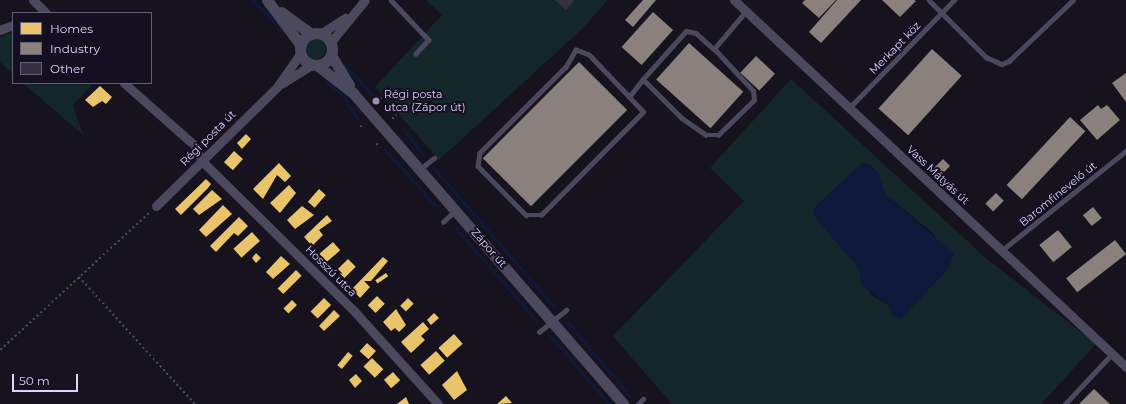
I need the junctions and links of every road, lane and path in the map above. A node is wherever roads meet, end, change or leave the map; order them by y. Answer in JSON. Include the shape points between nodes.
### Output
{"nodes":[{"id":1,"x":34,"y":0,"type":"edge"},
{"id":2,"x":365,"y":0,"type":"edge"},
{"id":3,"x":391,"y":0,"type":"edge"},
{"id":4,"x":734,"y":0,"type":"edge"},
{"id":5,"x":930,"y":0,"type":"edge"},
{"id":6,"x":954,"y":0,"type":"edge"},
{"id":7,"x":1073,"y":0,"type":"edge"},
{"id":8,"x":270,"y":4,"type":"edge"},
{"id":9,"x":746,"y":11,"type":"junction"},
{"id":10,"x":42,"y":12,"type":"edge"},
{"id":11,"x":942,"y":13,"type":"junction"},
{"id":12,"x":351,"y":14,"type":"junction"},
{"id":13,"x":12,"y":25,"type":"edge"},
{"id":14,"x":0,"y":30,"type":"edge"},
{"id":15,"x":315,"y":34,"type":"junction"},
{"id":16,"x":330,"y":42,"type":"junction"},
{"id":17,"x":300,"y":49,"type":"junction"},
{"id":18,"x":714,"y":49,"type":"junction"},
{"id":19,"x":416,"y":54,"type":"dead end"},
{"id":20,"x":331,"y":55,"type":"junction"},
{"id":21,"x":315,"y":65,"type":"junction"},
{"id":22,"x":643,"y":79,"type":"junction"},
{"id":23,"x":125,"y":84,"type":"edge"},
{"id":24,"x":277,"y":87,"type":"junction"},
{"id":25,"x":353,"y":93,"type":"junction"},
{"id":26,"x":629,"y":97,"type":"junction"},
{"id":27,"x":381,"y":98,"type":"dead end"},
{"id":28,"x":377,"y":102,"type":"dead end"},
{"id":29,"x":849,"y":108,"type":"junction"},
{"id":30,"x":396,"y":115,"type":"dead end"},
{"id":31,"x":392,"y":119,"type":"dead end"},
{"id":32,"x":364,"y":124,"type":"dead end"},
{"id":33,"x":360,"y":127,"type":"dead end"},
{"id":34,"x":380,"y":142,"type":"dead end"},
{"id":35,"x":376,"y":145,"type":"dead end"},
{"id":36,"x":1126,"y":151,"type":"edge"},
{"id":37,"x":434,"y":158,"type":"dead end"},
{"id":38,"x":202,"y":161,"type":"junction"},
{"id":39,"x":420,"y":169,"type":"junction"},
{"id":40,"x":156,"y":206,"type":"joint"},
{"id":41,"x":456,"y":210,"type":"junction"},
{"id":42,"x":443,"y":222,"type":"dead end"},
{"id":43,"x":1001,"y":251,"type":"junction"},
{"id":44,"x":79,"y":277,"type":"junction"},
{"id":45,"x":566,"y":310,"type":"dead end"},
{"id":46,"x":552,"y":322,"type":"junction"},
{"id":47,"x":540,"y":332,"type":"dead end"},
{"id":48,"x":0,"y":350,"type":"edge"},
{"id":49,"x":1112,"y":354,"type":"junction"},
{"id":50,"x":1126,"y":367,"type":"edge"},
{"id":51,"x":643,"y":399,"type":"dead end"},
{"id":52,"x":195,"y":404,"type":"edge"},
{"id":53,"x":438,"y":404,"type":"edge"},
{"id":54,"x":623,"y":404,"type":"edge"},
{"id":55,"x":638,"y":404,"type":"edge"},
{"id":56,"x":1065,"y":404,"type":"edge"}],
"edges":[{"from":1,"to":10,"type":"street"},
{"from":2,"to":12,"type":"street"},
{"from":3,"to":19,"type":"lane","via":[[429,40]]},
{"from":4,"to":9,"type":"street","name":"Vass Mátyás út"},
{"from":5,"to":11,"type":"lane"},
{"from":6,"to":11,"type":"lane","name":"Merkapt köz"},
{"from":7,"to":11,"type":"lane","via":[[1009,62],[1002,64],[986,57]]},
{"from":8,"to":15,"type":"street"},
{"from":8,"to":17,"type":"street","name":"Zápor út"},
{"from":9,"to":18,"type":"lane"},
{"from":9,"to":29,"type":"street","name":"Vass Mátyás út"},
{"from":11,"to":29,"type":"lane","name":"Merkapt köz"},
{"from":12,"to":15,"type":"street"},
{"from":12,"to":16,"type":"street"},
{"from":13,"to":14,"type":"street"},
{"from":15,"to":16,"type":"street"},
{"from":15,"to":17,"type":"street"},
{"from":16,"to":20,"type":"street"},
{"from":17,"to":21,"type":"street","name":"Zápor út"},
{"from":17,"to":24,"type":"street","name":"Régi posta út"},
{"from":18,"to":22,"type":"lane","via":[[696,33],[686,31]]},
{"from":18,"to":22,"type":"lane","via":[[753,91],[754,100],[718,135],[706,135],[682,118]]},
{"from":20,"to":21,"type":"street"},
{"from":20,"to":25,"type":"street","name":"Zápor út"},
{"from":21,"to":24,"type":"street","name":"Régi posta út"},
{"from":21,"to":25,"type":"street","name":"Zápor út"},
{"from":22,"to":26,"type":"lane"},
{"from":23,"to":38,"type":"street","name":"Hosszú utca","via":[[193,144]]},
{"from":24,"to":38,"type":"street","name":"Régi posta út"},
{"from":25,"to":39,"type":"street","name":"Zápor út"},
{"from":26,"to":26,"type":"lane","via":[[643,112],[541,215],[526,216],[478,166],[480,153],[566,67],[576,50],[589,55]]},
{"from":27,"to":28,"type":"path"},
{"from":29,"to":43,"type":"street","name":"Vass Mátyás út"},
{"from":30,"to":31,"type":"path"},
{"from":32,"to":33,"type":"path"},
{"from":34,"to":35,"type":"path"},
{"from":36,"to":43,"type":"lane","name":"Baromfinevelő út"},
{"from":37,"to":39,"type":"lane"},
{"from":38,"to":40,"type":"street","name":"Régi posta út"},
{"from":38,"to":53,"type":"street","name":"Hosszú utca","via":[[355,312]]},
{"from":39,"to":41,"type":"street","name":"Zápor út"},
{"from":40,"to":44,"type":"path"},
{"from":41,"to":42,"type":"lane"},
{"from":41,"to":46,"type":"street","name":"Zápor út"},
{"from":43,"to":49,"type":"street","name":"Vass Mátyás út"},
{"from":44,"to":48,"type":"path"},
{"from":44,"to":52,"type":"path"},
{"from":45,"to":46,"type":"lane"},
{"from":46,"to":47,"type":"lane"},
{"from":46,"to":54,"type":"street","name":"Zápor út"},
{"from":49,"to":50,"type":"street","name":"Vass Mátyás út"},
{"from":49,"to":56,"type":"lane"},
{"from":51,"to":55,"type":"lane"}]}
